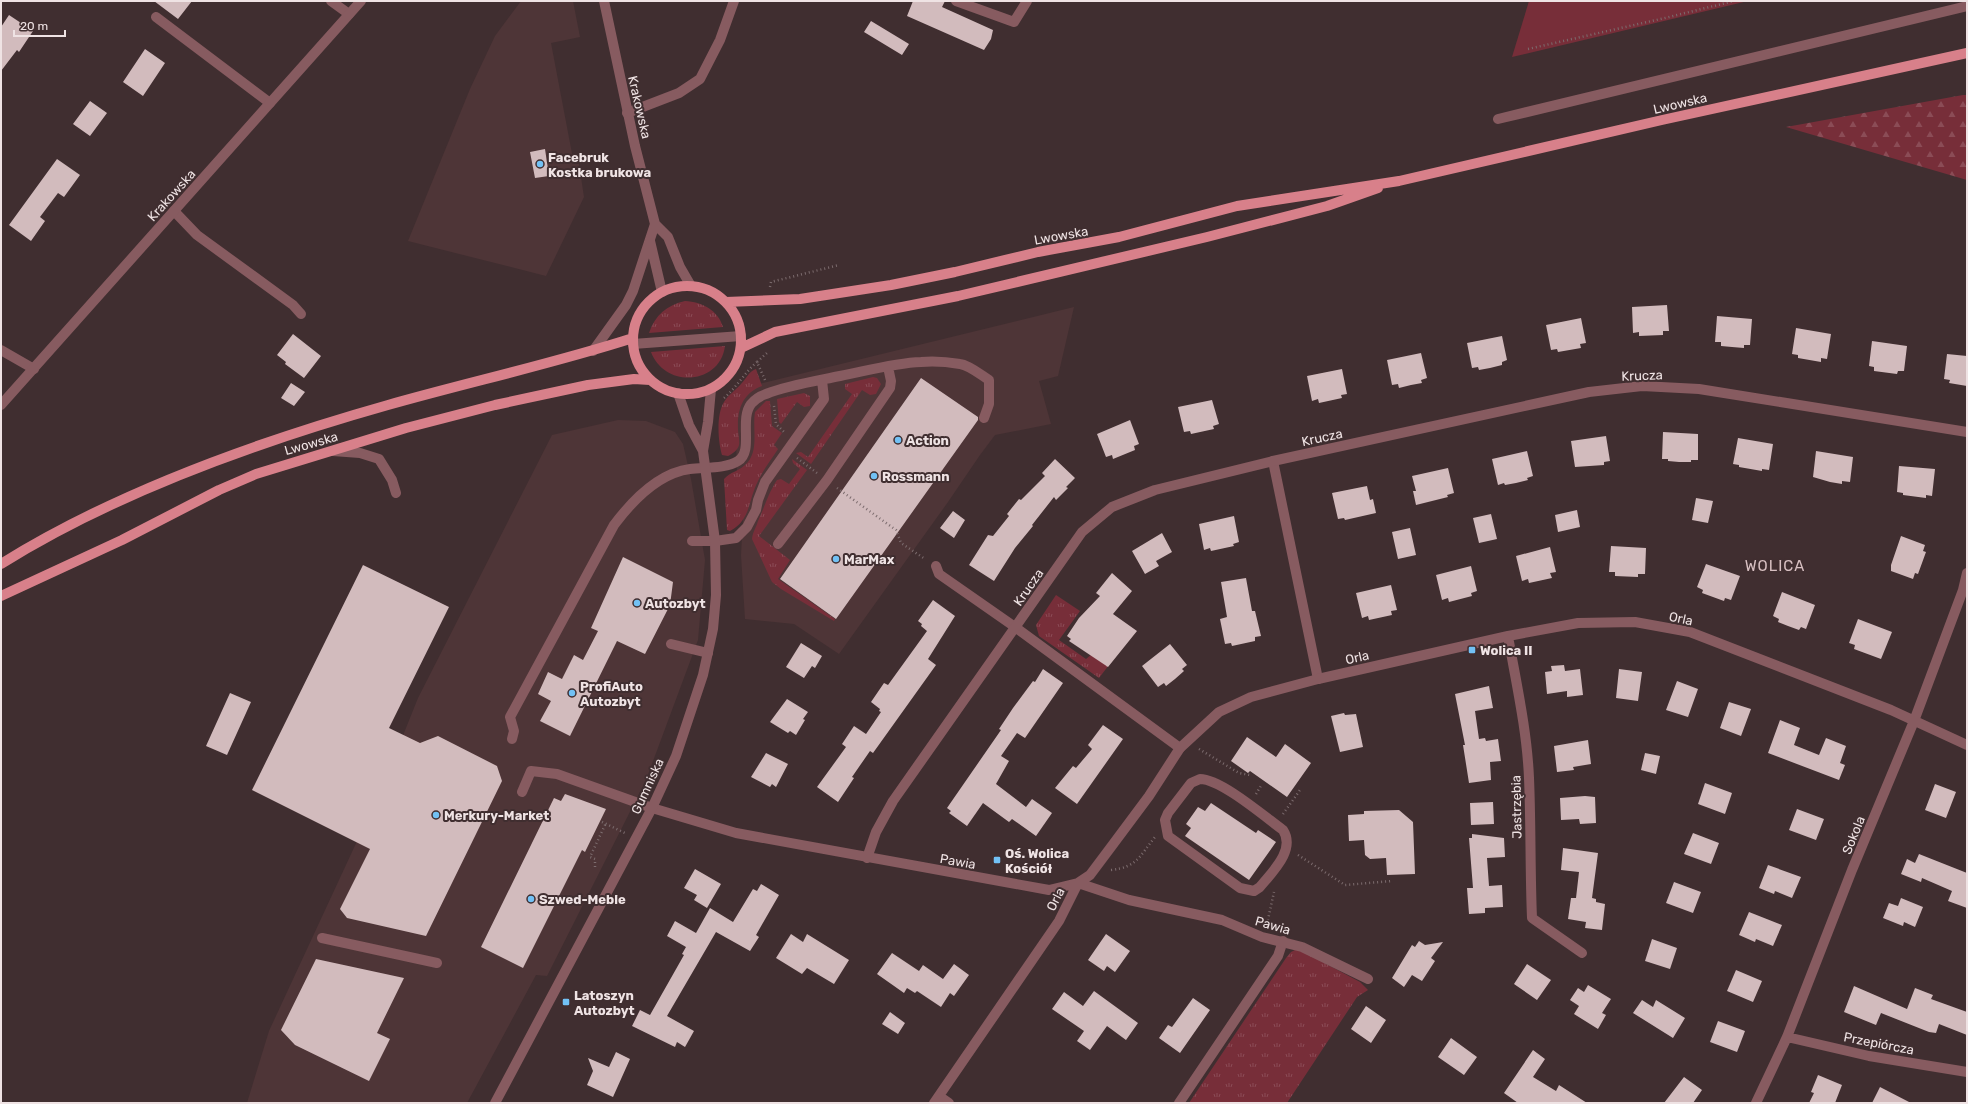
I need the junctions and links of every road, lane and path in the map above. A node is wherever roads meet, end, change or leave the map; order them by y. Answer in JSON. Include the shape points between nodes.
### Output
{"nodes":[{"id":1,"x":331,"y":1,"type":"edge"},
{"id":2,"x":361,"y":1,"type":"edge"},
{"id":3,"x":604,"y":1,"type":"edge"},
{"id":4,"x":734,"y":1,"type":"edge"},
{"id":5,"x":956,"y":1,"type":"edge"},
{"id":6,"x":1027,"y":1,"type":"edge"},
{"id":7,"x":1734,"y":1,"type":"edge"},
{"id":8,"x":1967,"y":6,"type":"edge"},
{"id":9,"x":349,"y":14,"type":"junction"},
{"id":10,"x":156,"y":17,"type":"dead end"},
{"id":11,"x":1528,"y":48,"type":"dead end"},
{"id":12,"x":1967,"y":53,"type":"edge"},
{"id":13,"x":270,"y":103,"type":"junction"},
{"id":14,"x":627,"y":113,"type":"junction"},
{"id":15,"x":1498,"y":119,"type":"dead end"},
{"id":16,"x":1399,"y":181,"type":"junction"},
{"id":17,"x":174,"y":211,"type":"junction"},
{"id":18,"x":655,"y":224,"type":"junction"},
{"id":19,"x":650,"y":241,"type":"junction"},
{"id":20,"x":839,"y":265,"type":"dead end"},
{"id":21,"x":691,"y":286,"type":"junction"},
{"id":22,"x":769,"y":290,"type":"dead end"},
{"id":23,"x":662,"y":292,"type":"junction"},
{"id":24,"x":726,"y":302,"type":"junction"},
{"id":25,"x":301,"y":314,"type":"dead end"},
{"id":26,"x":741,"y":336,"type":"junction"},
{"id":27,"x":633,"y":341,"type":"junction"},
{"id":28,"x":740,"y":348,"type":"junction"},
{"id":29,"x":1,"y":350,"type":"edge"},
{"id":30,"x":593,"y":351,"type":"junction"},
{"id":31,"x":757,"y":362,"type":"dead end"},
{"id":32,"x":888,"y":367,"type":"junction"},
{"id":33,"x":34,"y":368,"type":"junction"},
{"id":34,"x":760,"y":368,"type":"dead end"},
{"id":35,"x":650,"y":380,"type":"junction"},
{"id":36,"x":822,"y":380,"type":"junction"},
{"id":37,"x":767,"y":385,"type":"dead end"},
{"id":38,"x":711,"y":389,"type":"junction"},
{"id":39,"x":678,"y":394,"type":"junction"},
{"id":40,"x":720,"y":403,"type":"dead end"},
{"id":41,"x":1,"y":405,"type":"edge"},
{"id":42,"x":774,"y":410,"type":"dead end"},
{"id":43,"x":984,"y":418,"type":"dead end"},
{"id":44,"x":775,"y":420,"type":"dead end"},
{"id":45,"x":1967,"y":432,"type":"edge"},
{"id":46,"x":333,"y":450,"type":"junction"},
{"id":47,"x":703,"y":450,"type":"junction"},
{"id":48,"x":1273,"y":461,"type":"junction"},
{"id":49,"x":705,"y":468,"type":"junction"},
{"id":50,"x":396,"y":493,"type":"dead end"},
{"id":51,"x":692,"y":541,"type":"dead end"},
{"id":52,"x":715,"y":541,"type":"junction"},
{"id":53,"x":901,"y":543,"type":"dead end"},
{"id":54,"x":778,"y":544,"type":"dead end"},
{"id":55,"x":1,"y":564,"type":"edge"},
{"id":56,"x":936,"y":566,"type":"joint"},
{"id":57,"x":1967,"y":573,"type":"edge"},
{"id":58,"x":1,"y":596,"type":"edge"},
{"id":59,"x":1015,"y":627,"type":"junction"},
{"id":60,"x":1508,"y":636,"type":"junction"},
{"id":61,"x":672,"y":644,"type":"dead end"},
{"id":62,"x":708,"y":653,"type":"junction"},
{"id":63,"x":1318,"y":680,"type":"junction"},
{"id":64,"x":1914,"y":721,"type":"junction"},
{"id":65,"x":512,"y":739,"type":"dead end"},
{"id":66,"x":1967,"y":745,"type":"edge"},
{"id":67,"x":1180,"y":748,"type":"junction"},
{"id":68,"x":1198,"y":749,"type":"dead end"},
{"id":69,"x":1250,"y":775,"type":"dead end"},
{"id":70,"x":1300,"y":790,"type":"dead end"},
{"id":71,"x":522,"y":792,"type":"dead end"},
{"id":72,"x":652,"y":808,"type":"junction"},
{"id":73,"x":1276,"y":825,"type":"junction"},
{"id":74,"x":1166,"y":830,"type":"junction"},
{"id":75,"x":625,"y":833,"type":"dead end"},
{"id":76,"x":1286,"y":851,"type":"junction"},
{"id":77,"x":866,"y":858,"type":"junction"},
{"id":78,"x":595,"y":867,"type":"dead end"},
{"id":79,"x":1111,"y":870,"type":"dead end"},
{"id":80,"x":1270,"y":874,"type":"junction"},
{"id":81,"x":1392,"y":881,"type":"dead end"},
{"id":82,"x":1078,"y":883,"type":"junction"},
{"id":83,"x":1262,"y":937,"type":"junction"},
{"id":84,"x":322,"y":938,"type":"dead end"},
{"id":85,"x":1282,"y":941,"type":"junction"},
{"id":86,"x":1582,"y":953,"type":"dead end"},
{"id":87,"x":437,"y":963,"type":"dead end"},
{"id":88,"x":1368,"y":979,"type":"dead end"},
{"id":89,"x":1787,"y":1037,"type":"junction"},
{"id":90,"x":1967,"y":1072,"type":"edge"},
{"id":91,"x":936,"y":1100,"type":"edge"},
{"id":92,"x":495,"y":1103,"type":"edge"},
{"id":93,"x":949,"y":1103,"type":"edge"},
{"id":94,"x":1179,"y":1103,"type":"edge"},
{"id":95,"x":1756,"y":1103,"type":"edge"}],
"edges":[{"from":1,"to":9,"type":"street"},
{"from":2,"to":9,"type":"street","name":"Krakowska"},
{"from":3,"to":14,"type":"street","name":"Krakowska"},
{"from":4,"to":14,"type":"street","via":[[720,40],[700,79],[679,93]]},
{"from":5,"to":6,"type":"street","via":[[1014,22]]},
{"from":7,"to":11,"type":"path"},
{"from":8,"to":15,"type":"street"},
{"from":9,"to":13,"type":"street","name":"Krakowska"},
{"from":10,"to":13,"type":"street"},
{"from":12,"to":16,"type":"main road","name":"Lwowska"},
{"from":13,"to":17,"type":"street","name":"Krakowska"},
{"from":14,"to":18,"type":"street","name":"Krakowska"},
{"from":16,"to":24,"type":"main road","name":"Lwowska","via":[[1237,206],[1139,233],[1038,252],[891,285],[800,299]]},
{"from":16,"to":28,"type":"main road","name":"Lwowska","via":[[1327,206],[1208,237],[958,296],[775,332]]},
{"from":17,"to":25,"type":"street","via":[[197,235],[294,305]]},
{"from":17,"to":33,"type":"street","name":"Krakowska"},
{"from":18,"to":19,"type":"street"},
{"from":18,"to":21,"type":"street","via":[[668,237]]},
{"from":19,"to":23,"type":"street"},
{"from":19,"to":30,"type":"street","via":[[626,305]]},
{"from":20,"to":22,"type":"path","via":[[771,282]]},
{"from":21,"to":23,"type":"main road","via":[[671,288]]},
{"from":21,"to":24,"type":"main road","via":[[712,292]]},
{"from":23,"to":27,"type":"main road","via":[[641,312],[634,329]]},
{"from":24,"to":26,"type":"main road","via":[[737,320]]},
{"from":26,"to":27,"type":"street"},
{"from":26,"to":28,"type":"main road"},
{"from":27,"to":30,"type":"main road","name":"Lwowska"},
{"from":27,"to":35,"type":"main road","via":[[638,364]]},
{"from":28,"to":38,"type":"main road","via":[[728,376]]},
{"from":29,"to":33,"type":"street"},
{"from":30,"to":55,"type":"main road","name":"Lwowska","via":[[389,404],[218,461],[159,484],[42,538]]},
{"from":31,"to":40,"type":"path","via":[[747,370]]},
{"from":32,"to":36,"type":"street"},
{"from":32,"to":43,"type":"street","via":[[920,362],[962,364],[989,380],[989,404]]},
{"from":32,"to":54,"type":"street","via":[[890,388]]},
{"from":33,"to":41,"type":"street","name":"Krakowska"},
{"from":34,"to":37,"type":"path"},
{"from":35,"to":39,"type":"main road","via":[[663,389]]},
{"from":35,"to":46,"type":"main road","name":"Lwowska","via":[[634,379],[549,392],[406,428]]},
{"from":36,"to":49,"type":"street","via":[[759,397],[747,411],[746,444],[742,457],[732,463]]},
{"from":36,"to":52,"type":"street","via":[[824,399],[770,475],[748,527],[736,538]]},
{"from":38,"to":39,"type":"main road","via":[[695,394]]},
{"from":38,"to":47,"type":"street"},
{"from":39,"to":47,"type":"street","via":[[689,425]]},
{"from":42,"to":44,"type":"path"},
{"from":45,"to":48,"type":"street","name":"Krucza","via":[[1699,389],[1642,386],[1589,392]]},
{"from":46,"to":50,"type":"street","via":[[360,453],[379,460],[389,474]]},
{"from":46,"to":58,"type":"main road","name":"Lwowska","via":[[238,481],[122,540]]},
{"from":47,"to":49,"type":"street","name":"Gumniska"},
{"from":48,"to":59,"type":"street","name":"Krucza","via":[[1155,490],[1112,508],[1082,532]]},
{"from":48,"to":63,"type":"street"},
{"from":49,"to":52,"type":"street","name":"Gumniska"},
{"from":49,"to":65,"type":"street","via":[[669,474],[626,508],[614,525],[510,717],[514,731]]},
{"from":51,"to":52,"type":"street"},
{"from":52,"to":62,"type":"street","name":"Gumniska","via":[[716,595]]},
{"from":53,"to":56,"type":"path"},
{"from":56,"to":59,"type":"street","via":[[939,574]]},
{"from":57,"to":64,"type":"street","name":"Sokola"},
{"from":59,"to":67,"type":"street"},
{"from":59,"to":77,"type":"street","name":"Krucza","via":[[892,801]]},
{"from":60,"to":63,"type":"street","name":"Orla"},
{"from":60,"to":64,"type":"street","name":"Orla","via":[[1578,622],[1635,622],[1690,632]]},
{"from":60,"to":86,"type":"street","name":"Jastrzębia","via":[[1529,776],[1532,918]]},
{"from":61,"to":62,"type":"street"},
{"from":62,"to":72,"type":"street","name":"Gumniska","via":[[676,756]]},
{"from":63,"to":67,"type":"street","name":"Orla","via":[[1251,697],[1235,704],[1219,712]]},
{"from":64,"to":66,"type":"street","name":"Orla"},
{"from":64,"to":89,"type":"street","name":"Sokola"},
{"from":67,"to":82,"type":"street","name":"Orla","via":[[1090,875]]},
{"from":68,"to":69,"type":"path","via":[[1240,773]]},
{"from":70,"to":73,"type":"path"},
{"from":71,"to":72,"type":"street","name":"Pawia","via":[[531,771],[557,774]]},
{"from":72,"to":77,"type":"street","name":"Pawia","via":[[736,833]]},
{"from":72,"to":92,"type":"street","name":"Gumniska"},
{"from":73,"to":74,"type":"street","via":[[1217,784],[1200,779],[1191,783],[1168,813],[1165,820]]},
{"from":73,"to":76,"type":"street","via":[[1288,837]]},
{"from":74,"to":79,"type":"path","via":[[1156,835],[1133,865]]},
{"from":74,"to":80,"type":"street","via":[[1168,836],[1240,888],[1254,890],[1260,887]]},
{"from":75,"to":78,"type":"path","via":[[604,823],[590,857],[595,859]]},
{"from":76,"to":80,"type":"street"},
{"from":76,"to":81,"type":"path","via":[[1297,854],[1345,885]]},
{"from":77,"to":82,"type":"street","name":"Pawia","via":[[1049,890]]},
{"from":80,"to":83,"type":"path","via":[[1276,882],[1269,921]]},
{"from":82,"to":83,"type":"street","name":"Pawia","via":[[1129,900],[1222,920]]},
{"from":82,"to":91,"type":"street","name":"Orla","via":[[1059,921]]},
{"from":83,"to":85,"type":"street","name":"Pawia"},
{"from":84,"to":87,"type":"street"},
{"from":85,"to":88,"type":"street","name":"Pawia","via":[[1302,947]]},
{"from":85,"to":94,"type":"street","via":[[1278,956]]},
{"from":89,"to":90,"type":"street","name":"Przepiórcza","via":[[1869,1056]]},
{"from":89,"to":95,"type":"street","name":"Sokola"},
{"from":91,"to":93,"type":"street"}]}
